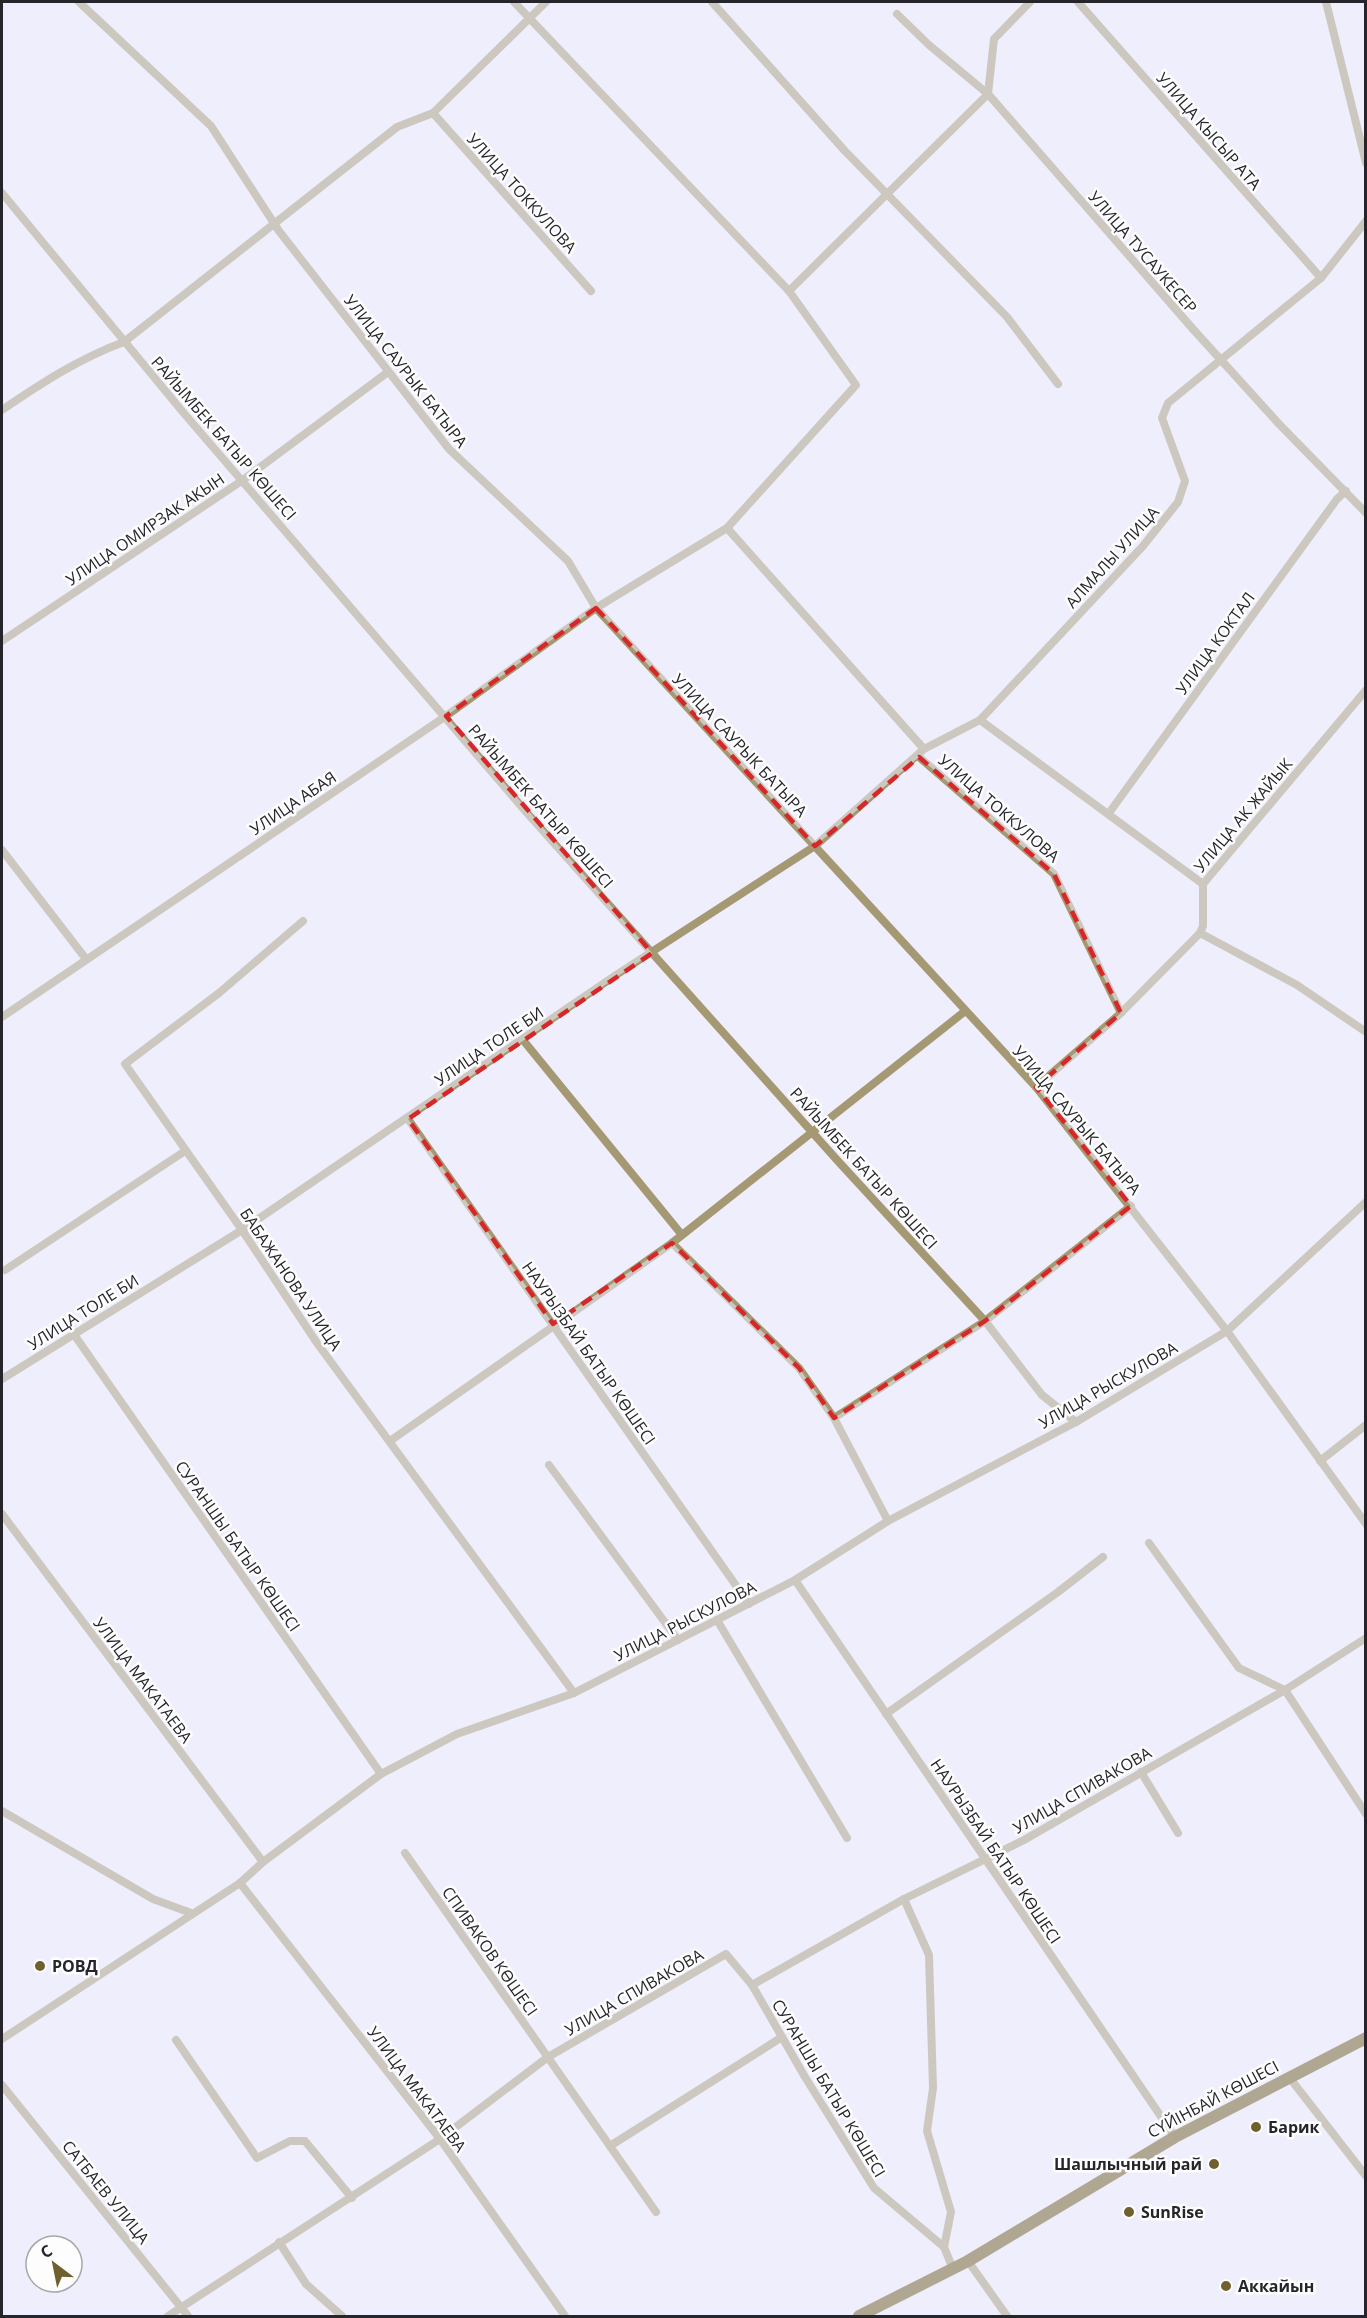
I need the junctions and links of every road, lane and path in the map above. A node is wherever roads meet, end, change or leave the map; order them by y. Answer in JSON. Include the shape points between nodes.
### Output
{"nodes":[{"id":1,"x":80,"y":2,"type":"edge"},
{"id":2,"x":514,"y":2,"type":"edge"},
{"id":3,"x":546,"y":2,"type":"edge"},
{"id":4,"x":712,"y":2,"type":"edge"},
{"id":5,"x":1030,"y":2,"type":"edge"},
{"id":6,"x":1078,"y":2,"type":"edge"},
{"id":7,"x":1326,"y":2,"type":"edge"},
{"id":8,"x":897,"y":14,"type":"dead end"},
{"id":9,"x":530,"y":18,"type":"junction"},
{"id":10,"x":988,"y":94,"type":"junction"},
{"id":11,"x":433,"y":113,"type":"junction"},
{"id":12,"x":1365,"y":163,"type":"edge"},
{"id":13,"x":2,"y":193,"type":"edge"},
{"id":14,"x":888,"y":194,"type":"junction"},
{"id":15,"x":1365,"y":221,"type":"edge"},
{"id":16,"x":275,"y":224,"type":"junction"},
{"id":17,"x":1321,"y":278,"type":"junction"},
{"id":18,"x":591,"y":291,"type":"dead end"},
{"id":19,"x":789,"y":291,"type":"junction"},
{"id":20,"x":124,"y":342,"type":"junction"},
{"id":21,"x":1222,"y":360,"type":"junction"},
{"id":22,"x":388,"y":372,"type":"junction"},
{"id":23,"x":1058,"y":384,"type":"dead end"},
{"id":24,"x":2,"y":410,"type":"edge"},
{"id":25,"x":243,"y":480,"type":"junction"},
{"id":26,"x":1346,"y":491,"type":"junction"},
{"id":27,"x":1365,"y":513,"type":"edge"},
{"id":28,"x":727,"y":528,"type":"junction"},
{"id":29,"x":596,"y":608,"type":"junction"},
{"id":30,"x":2,"y":641,"type":"edge"},
{"id":31,"x":1365,"y":690,"type":"edge"},
{"id":32,"x":446,"y":716,"type":"junction"},
{"id":33,"x":980,"y":720,"type":"junction"},
{"id":34,"x":924,"y":749,"type":"junction"},
{"id":35,"x":919,"y":756,"type":"junction"},
{"id":36,"x":1109,"y":813,"type":"junction"},
{"id":37,"x":815,"y":846,"type":"junction"},
{"id":38,"x":2,"y":850,"type":"edge"},
{"id":39,"x":1203,"y":884,"type":"junction"},
{"id":40,"x":303,"y":921,"type":"dead end"},
{"id":41,"x":1200,"y":933,"type":"junction"},
{"id":42,"x":652,"y":953,"type":"junction"},
{"id":43,"x":86,"y":959,"type":"junction"},
{"id":44,"x":964,"y":1012,"type":"junction"},
{"id":45,"x":1121,"y":1013,"type":"junction"},
{"id":46,"x":2,"y":1017,"type":"edge"},
{"id":47,"x":1365,"y":1032,"type":"edge"},
{"id":48,"x":523,"y":1040,"type":"junction"},
{"id":49,"x":1036,"y":1087,"type":"junction"},
{"id":50,"x":408,"y":1119,"type":"junction"},
{"id":51,"x":811,"y":1131,"type":"junction"},
{"id":52,"x":185,"y":1150,"type":"junction"},
{"id":53,"x":1365,"y":1203,"type":"edge"},
{"id":54,"x":1131,"y":1206,"type":"junction"},
{"id":55,"x":242,"y":1230,"type":"junction"},
{"id":56,"x":682,"y":1235,"type":"junction"},
{"id":57,"x":672,"y":1243,"type":"junction"},
{"id":58,"x":5,"y":1270,"type":"dead end"},
{"id":59,"x":985,"y":1321,"type":"junction"},
{"id":60,"x":553,"y":1324,"type":"junction"},
{"id":61,"x":1227,"y":1331,"type":"junction"},
{"id":62,"x":73,"y":1333,"type":"junction"},
{"id":63,"x":2,"y":1379,"type":"edge"},
{"id":64,"x":834,"y":1418,"type":"junction"},
{"id":65,"x":1076,"y":1422,"type":"junction"},
{"id":66,"x":1365,"y":1425,"type":"edge"},
{"id":67,"x":390,"y":1441,"type":"junction"},
{"id":68,"x":1320,"y":1461,"type":"junction"},
{"id":69,"x":549,"y":1465,"type":"dead end"},
{"id":70,"x":2,"y":1514,"type":"edge"},
{"id":71,"x":888,"y":1521,"type":"junction"},
{"id":72,"x":1365,"y":1524,"type":"edge"},
{"id":73,"x":1149,"y":1543,"type":"dead end"},
{"id":74,"x":1103,"y":1557,"type":"dead end"},
{"id":75,"x":795,"y":1580,"type":"junction"},
{"id":76,"x":749,"y":1604,"type":"junction"},
{"id":77,"x":717,"y":1620,"type":"junction"},
{"id":78,"x":1365,"y":1638,"type":"edge"},
{"id":79,"x":678,"y":1640,"type":"junction"},
{"id":80,"x":1285,"y":1690,"type":"junction"},
{"id":81,"x":574,"y":1693,"type":"junction"},
{"id":82,"x":886,"y":1714,"type":"junction"},
{"id":83,"x":1141,"y":1772,"type":"junction"},
{"id":84,"x":381,"y":1774,"type":"junction"},
{"id":85,"x":2,"y":1810,"type":"edge"},
{"id":86,"x":1365,"y":1814,"type":"edge"},
{"id":87,"x":1178,"y":1833,"type":"dead end"},
{"id":88,"x":847,"y":1838,"type":"dead end"},
{"id":89,"x":405,"y":1853,"type":"dead end"},
{"id":90,"x":985,"y":1858,"type":"junction"},
{"id":91,"x":263,"y":1862,"type":"junction"},
{"id":92,"x":240,"y":1883,"type":"junction"},
{"id":93,"x":904,"y":1899,"type":"junction"},
{"id":94,"x":191,"y":1912,"type":"junction"},
{"id":95,"x":752,"y":1985,"type":"junction"},
{"id":96,"x":782,"y":2037,"type":"junction"},
{"id":97,"x":1365,"y":2038,"type":"edge"},
{"id":98,"x":2,"y":2039,"type":"edge"},
{"id":99,"x":176,"y":2040,"type":"dead end"},
{"id":100,"x":548,"y":2057,"type":"junction"},
{"id":101,"x":1289,"y":2077,"type":"junction"},
{"id":102,"x":2,"y":2085,"type":"edge"},
{"id":103,"x":1175,"y":2137,"type":"junction"},
{"id":104,"x":440,"y":2139,"type":"junction"},
{"id":105,"x":610,"y":2146,"type":"junction"},
{"id":106,"x":1365,"y":2176,"type":"edge"},
{"id":107,"x":352,"y":2198,"type":"junction"},
{"id":108,"x":656,"y":2212,"type":"dead end"},
{"id":109,"x":279,"y":2242,"type":"junction"},
{"id":110,"x":944,"y":2247,"type":"junction"},
{"id":111,"x":968,"y":2261,"type":"junction"},
{"id":112,"x":953,"y":2268,"type":"junction"},
{"id":113,"x":182,"y":2308,"type":"junction"},
{"id":114,"x":168,"y":2316,"type":"edge"},
{"id":115,"x":188,"y":2316,"type":"edge"},
{"id":116,"x":342,"y":2316,"type":"edge"},
{"id":117,"x":565,"y":2316,"type":"edge"},
{"id":118,"x":859,"y":2316,"type":"edge"},
{"id":119,"x":1007,"y":2316,"type":"edge"}],
"edges":[{"from":1,"to":16,"type":"street","name":"УЛИЦА САУРЫК БАТЫРА","via":[[211,126]]},
{"from":2,"to":9,"type":"street"},
{"from":3,"to":9,"type":"street"},
{"from":4,"to":14,"type":"street"},
{"from":5,"to":10,"type":"street","via":[[994,39]]},
{"from":6,"to":17,"type":"street","name":"УЛИЦА КЫСЫР АТА"},
{"from":7,"to":12,"type":"street"},
{"from":8,"to":10,"type":"street","name":"УЛИЦА ТУСАУКЕСЕР"},
{"from":9,"to":11,"type":"street"},
{"from":9,"to":19,"type":"street"},
{"from":10,"to":14,"type":"street"},
{"from":10,"to":21,"type":"street","name":"УЛИЦА ТУСАУКЕСЕР"},
{"from":11,"to":16,"type":"street","via":[[397,127]]},
{"from":11,"to":18,"type":"street","name":"УЛИЦА ТОККУЛОВА"},
{"from":13,"to":20,"type":"street","name":"РАЙЫМБЕК БАТЫР КӨШЕСІ"},
{"from":14,"to":19,"type":"street"},
{"from":14,"to":23,"type":"street","via":[[1007,317]]},
{"from":15,"to":17,"type":"street","name":"АЛМАЛЫ УЛИЦА"},
{"from":16,"to":20,"type":"street"},
{"from":16,"to":22,"type":"street","name":"УЛИЦА САУРЫК БАТЫРА"},
{"from":17,"to":21,"type":"street","name":"АЛМАЛЫ УЛИЦА"},
{"from":19,"to":28,"type":"street","name":"УЛИЦА АБАЯ","via":[[855,384]]},
{"from":20,"to":24,"type":"street","via":[[101,350],[38,385]]},
{"from":20,"to":25,"type":"street","name":"РАЙЫМБЕК БАТЫР КӨШЕСІ"},
{"from":21,"to":26,"type":"street","name":"УЛИЦА ТУСАУКЕСЕР"},
{"from":21,"to":33,"type":"street","name":"АЛМАЛЫ УЛИЦА","via":[[1163,410],[1162,418],[1185,481],[1179,502],[1143,546]]},
{"from":22,"to":25,"type":"street","name":"УЛИЦА ОМИРЗАК АКЫН"},
{"from":22,"to":29,"type":"street","name":"УЛИЦА САУРЫК БАТЫРА","via":[[449,450],[568,561]]},
{"from":25,"to":30,"type":"street","name":"УЛИЦА ОМИРЗАК АКЫН"},
{"from":25,"to":32,"type":"street","name":"РАЙЫМБЕК БАТЫР КӨШЕСІ"},
{"from":26,"to":27,"type":"street","name":"УЛИЦА ТУСАУКЕСЕР"},
{"from":26,"to":36,"type":"street","name":"УЛИЦА КОКТАЛ"},
{"from":28,"to":29,"type":"street","name":"УЛИЦА АБАЯ"},
{"from":28,"to":34,"type":"street","name":"УЛИЦА ТОККУЛОВА"},
{"from":29,"to":32,"type":"street","name":"УЛИЦА АБАЯ"},
{"from":29,"to":37,"type":"street","name":"УЛИЦА САУРЫК БАТЫРА"},
{"from":31,"to":39,"type":"street","name":"УЛИЦА АК ЖАЙЫК"},
{"from":32,"to":42,"type":"street","name":"РАЙЫМБЕК БАТЫР КӨШЕСІ"},
{"from":32,"to":43,"type":"street","name":"УЛИЦА АБАЯ"},
{"from":33,"to":34,"type":"street","name":"УЛИЦА ТОЛЕ БИ"},
{"from":33,"to":36,"type":"street"},
{"from":34,"to":35,"type":"street","name":"УЛИЦА ТОЛЕ БИ"},
{"from":35,"to":37,"type":"street","name":"УЛИЦА ТОЛЕ БИ"},
{"from":35,"to":45,"type":"street","name":"УЛИЦА ТОККУЛОВА","via":[[1054,874]]},
{"from":36,"to":39,"type":"street"},
{"from":37,"to":42,"type":"street","name":"УЛИЦА ТОЛЕ БИ"},
{"from":37,"to":44,"type":"street","name":"УЛИЦА САУРЫК БАТЫРА"},
{"from":38,"to":43,"type":"street"},
{"from":39,"to":41,"type":"street","name":"УЛИЦА АК ЖАЙЫК"},
{"from":40,"to":52,"type":"street","name":"БАБАЖАНОВА УЛИЦА","via":[[219,993],[125,1064]]},
{"from":41,"to":45,"type":"street"},
{"from":41,"to":47,"type":"street","via":[[1297,985]]},
{"from":42,"to":48,"type":"street","name":"УЛИЦА ТОЛЕ БИ"},
{"from":42,"to":51,"type":"street","name":"РАЙЫМБЕК БАТЫР КӨШЕСІ"},
{"from":43,"to":46,"type":"street","name":"УЛИЦА АБАЯ"},
{"from":44,"to":49,"type":"street","name":"УЛИЦА САУРЫК БАТЫРА"},
{"from":44,"to":51,"type":"street"},
{"from":45,"to":49,"type":"street"},
{"from":48,"to":50,"type":"street","name":"УЛИЦА ТОЛЕ БИ"},
{"from":48,"to":56,"type":"street"},
{"from":49,"to":54,"type":"street","name":"УЛИЦА САУРЫК БАТЫРА"},
{"from":50,"to":55,"type":"street","name":"УЛИЦА ТОЛЕ БИ"},
{"from":50,"to":60,"type":"street","name":"НАУРЫЗБАЙ БАТЫР КӨШЕСІ"},
{"from":51,"to":56,"type":"street"},
{"from":51,"to":59,"type":"street","name":"РАЙЫМБЕК БАТЫР КӨШЕСІ"},
{"from":52,"to":55,"type":"street","name":"БАБАЖАНОВА УЛИЦА"},
{"from":52,"to":58,"type":"street"},
{"from":53,"to":61,"type":"street","name":"УЛИЦА РЫСКУЛОВА"},
{"from":54,"to":59,"type":"street"},
{"from":54,"to":61,"type":"street","name":"УЛИЦА САУРЫК БАТЫРА"},
{"from":55,"to":62,"type":"street","name":"УЛИЦА ТОЛЕ БИ"},
{"from":55,"to":67,"type":"street","name":"БАБАЖАНОВА УЛИЦА","via":[[317,1343]]},
{"from":56,"to":57,"type":"street"},
{"from":57,"to":60,"type":"street"},
{"from":57,"to":64,"type":"street","via":[[799,1368]]},
{"from":59,"to":64,"type":"street"},
{"from":59,"to":65,"type":"street","name":"РАЙЫМБЕК БАТЫР КӨШЕСІ","via":[[1042,1395]]},
{"from":60,"to":67,"type":"street"},
{"from":60,"to":76,"type":"street","name":"НАУРЫЗБАЙ БАТЫР КӨШЕСІ"},
{"from":61,"to":65,"type":"street","name":"УЛИЦА РЫСКУЛОВА"},
{"from":61,"to":68,"type":"street","name":"УЛИЦА САУРЫК БАТЫРА"},
{"from":62,"to":63,"type":"street","name":"УЛИЦА ТОЛЕ БИ"},
{"from":62,"to":84,"type":"street","name":"СУРАНШЫ БАТЫР КӨШЕСІ"},
{"from":64,"to":71,"type":"street"},
{"from":65,"to":71,"type":"street","name":"УЛИЦА РЫСКУЛОВА"},
{"from":66,"to":68,"type":"street"},
{"from":67,"to":81,"type":"street","name":"БАБАЖАНОВА УЛИЦА"},
{"from":68,"to":72,"type":"street","name":"УЛИЦА САУРЫК БАТЫРА"},
{"from":69,"to":79,"type":"street"},
{"from":70,"to":91,"type":"street","name":"УЛИЦА МАКАТАЕВА"},
{"from":71,"to":75,"type":"street","name":"УЛИЦА РЫСКУЛОВА"},
{"from":73,"to":80,"type":"street","via":[[1239,1668]]},
{"from":74,"to":82,"type":"street"},
{"from":75,"to":76,"type":"street","name":"УЛИЦА РЫСКУЛОВА"},
{"from":75,"to":82,"type":"street","name":"НАУРЫЗБАЙ БАТЫР КӨШЕСІ"},
{"from":76,"to":77,"type":"street","name":"УЛИЦА РЫСКУЛОВА"},
{"from":77,"to":79,"type":"street","name":"УЛИЦА РЫСКУЛОВА"},
{"from":77,"to":88,"type":"street"},
{"from":78,"to":80,"type":"street","name":"УЛИЦА СПИВАКОВА"},
{"from":79,"to":81,"type":"street","name":"УЛИЦА РЫСКУЛОВА"},
{"from":80,"to":83,"type":"street","name":"УЛИЦА СПИВАКОВА"},
{"from":80,"to":86,"type":"street"},
{"from":81,"to":84,"type":"street","name":"УЛИЦА РЫСКУЛОВА","via":[[457,1734]]},
{"from":82,"to":90,"type":"street","name":"НАУРЫЗБАЙ БАТЫР КӨШЕСІ"},
{"from":83,"to":87,"type":"street"},
{"from":83,"to":90,"type":"street","name":"УЛИЦА СПИВАКОВА","via":[[1024,1840]]},
{"from":84,"to":91,"type":"street","name":"УЛИЦА РЫСКУЛОВА"},
{"from":85,"to":94,"type":"street","via":[[153,1899]]},
{"from":89,"to":100,"type":"street","name":"СПИВАКОВ КӨШЕСІ"},
{"from":90,"to":93,"type":"street","name":"УЛИЦА СПИВАКОВА"},
{"from":90,"to":103,"type":"street","name":"НАУРЫЗБАЙ БАТЫР КӨШЕСІ"},
{"from":91,"to":92,"type":"street","name":"УЛИЦА РЫСКУЛОВА"},
{"from":92,"to":94,"type":"street","name":"УЛИЦА РЫСКУЛОВА"},
{"from":92,"to":104,"type":"street","name":"УЛИЦА МАКАТАЕВА"},
{"from":93,"to":95,"type":"street","name":"УЛИЦА СПИВАКОВА"},
{"from":93,"to":110,"type":"street","via":[[929,1955],[933,2088],[927,2131],[951,2212]]},
{"from":94,"to":98,"type":"street","name":"УЛИЦА РЫСКУЛОВА"},
{"from":95,"to":96,"type":"street","name":"СУРАНШЫ БАТЫР КӨШЕСІ"},
{"from":95,"to":100,"type":"street","name":"УЛИЦА СПИВАКОВА","via":[[726,1954]]},
{"from":96,"to":105,"type":"street"},
{"from":96,"to":110,"type":"street","name":"СУРАНШЫ БАТЫР КӨШЕСІ","via":[[874,2188]]},
{"from":97,"to":101,"type":"main road","name":"СҮЙІНБАЙ КӨШЕСІ"},
{"from":99,"to":107,"type":"street","via":[[257,2158],[290,2141],[305,2141]]},
{"from":100,"to":104,"type":"street","name":"УЛИЦА СПИВАКОВА"},
{"from":100,"to":105,"type":"street","name":"СПИВАКОВ КӨШЕСІ"},
{"from":101,"to":103,"type":"main road","name":"СҮЙІНБАЙ КӨШЕСІ"},
{"from":101,"to":106,"type":"street"},
{"from":102,"to":113,"type":"street","name":"САТБАЕВ УЛИЦА"},
{"from":103,"to":111,"type":"main road","name":"СҮЙІНБАЙ КӨШЕСІ"},
{"from":104,"to":107,"type":"street","name":"УЛИЦА СПИВАКОВА"},
{"from":104,"to":117,"type":"street","name":"УЛИЦА МАКАТАЕВА"},
{"from":105,"to":108,"type":"street","name":"СПИВАКОВ КӨШЕСІ"},
{"from":107,"to":109,"type":"street","name":"УЛИЦА СПИВАКОВА"},
{"from":109,"to":113,"type":"street","name":"УЛИЦА СПИВАКОВА"},
{"from":109,"to":116,"type":"street","via":[[306,2284]]},
{"from":110,"to":112,"type":"street"},
{"from":111,"to":112,"type":"main road","name":"СҮЙІНБАЙ КӨШЕСІ"},
{"from":111,"to":119,"type":"street"},
{"from":112,"to":118,"type":"main road","name":"СҮЙІНБАЙ КӨШЕСІ"},
{"from":113,"to":114,"type":"street","name":"УЛИЦА СПИВАКОВА"},
{"from":113,"to":115,"type":"street","name":"САТБАЕВ УЛИЦА"}]}
